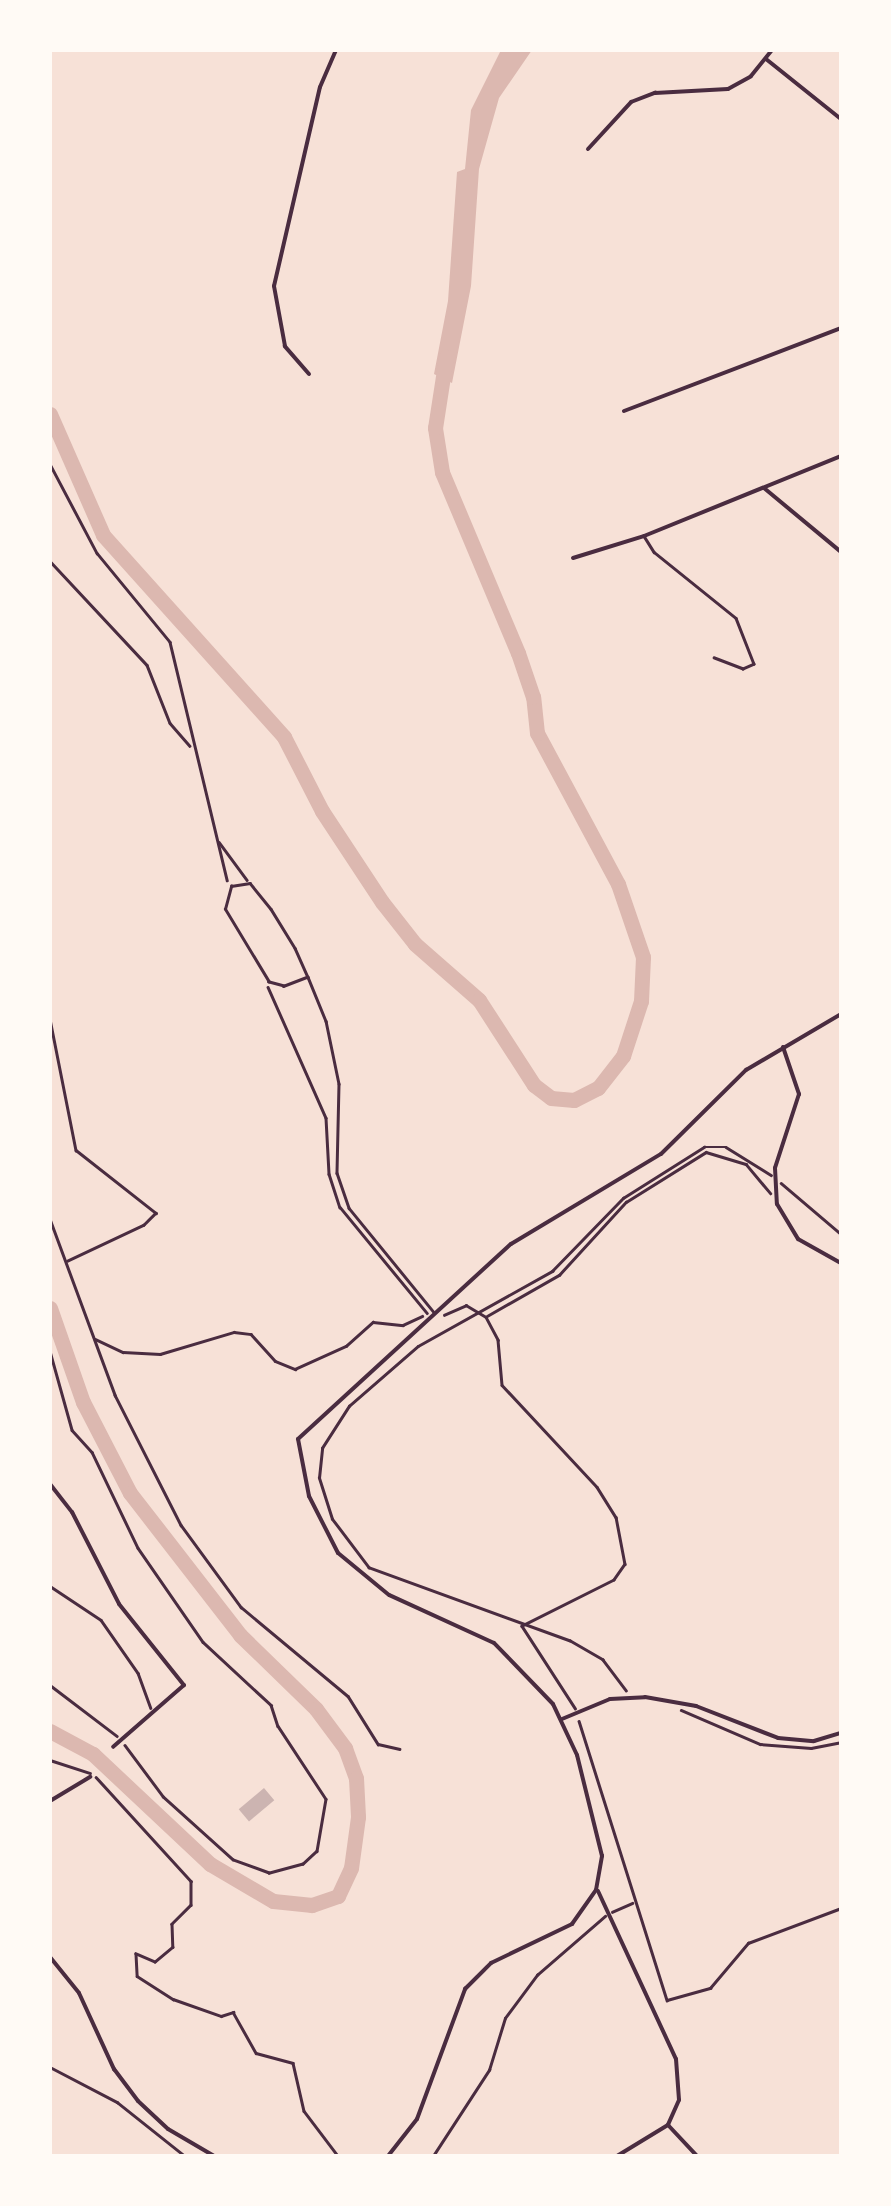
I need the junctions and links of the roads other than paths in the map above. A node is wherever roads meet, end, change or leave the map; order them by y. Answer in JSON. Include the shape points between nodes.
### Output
{"nodes":[{"id":1,"x":336,"y":50,"type":"edge"},
{"id":2,"x":772,"y":50,"type":"edge"},
{"id":3,"x":766,"y":59,"type":"junction"},
{"id":4,"x":841,"y":118,"type":"edge"},
{"id":5,"x":588,"y":149,"type":"dead end"},
{"id":6,"x":841,"y":328,"type":"edge"},
{"id":7,"x":309,"y":374,"type":"dead end"},
{"id":8,"x":624,"y":411,"type":"dead end"},
{"id":9,"x":841,"y":456,"type":"edge"},
{"id":10,"x":764,"y":487,"type":"junction"},
{"id":11,"x":644,"y":536,"type":"junction"},
{"id":12,"x":841,"y":552,"type":"edge"},
{"id":13,"x":572,"y":558,"type":"dead end"},
{"id":14,"x":714,"y":658,"type":"dead end"},
{"id":15,"x":308,"y":977,"type":"junction"},
{"id":16,"x":841,"y":1014,"type":"edge"},
{"id":17,"x":782,"y":1046,"type":"junction"},
{"id":18,"x":841,"y":1263,"type":"edge"},
{"id":19,"x":434,"y":1312,"type":"junction"},
{"id":20,"x":50,"y":1484,"type":"edge"},
{"id":21,"x":562,"y":1719,"type":"junction"},
{"id":22,"x":841,"y":1733,"type":"edge"},
{"id":23,"x":112,"y":1747,"type":"dead end"},
{"id":24,"x":90,"y":1777,"type":"dead end"},
{"id":25,"x":50,"y":1802,"type":"edge"},
{"id":26,"x":596,"y":1890,"type":"junction"},
{"id":27,"x":50,"y":1957,"type":"edge"},
{"id":28,"x":668,"y":2125,"type":"junction"},
{"id":29,"x":214,"y":2156,"type":"edge"},
{"id":30,"x":388,"y":2156,"type":"edge"},
{"id":31,"x":617,"y":2156,"type":"edge"},
{"id":32,"x":698,"y":2156,"type":"edge"}],
"edges":[{"from":1,"to":7,"type":"street","via":[[320,87],[274,286],[286,346]]},
{"from":2,"to":3,"type":"street"},
{"from":3,"to":4,"type":"street"},
{"from":3,"to":5,"type":"street","via":[[728,89],[631,102]]},
{"from":6,"to":8,"type":"street"},
{"from":9,"to":10,"type":"street"},
{"from":10,"to":11,"type":"street"},
{"from":10,"to":12,"type":"street"},
{"from":11,"to":13,"type":"street"},
{"from":11,"to":14,"type":"lane","via":[[744,628],[754,664],[743,669]]},
{"from":15,"to":15,"type":"lane","via":[[250,883],[227,890],[225,909],[269,982],[284,986]]},
{"from":15,"to":19,"type":"lane","via":[[337,1058],[340,1186],[361,1227]]},
{"from":16,"to":17,"type":"street"},
{"from":17,"to":18,"type":"street","via":[[798,1085],[798,1106],[774,1177],[776,1200],[798,1239]]},
{"from":17,"to":19,"type":"street","via":[[746,1070],[675,1144],[511,1244]]},
{"from":19,"to":21,"type":"street","via":[[308,1426],[296,1447],[304,1482],[320,1525],[356,1573],[388,1595],[494,1643]]},
{"from":20,"to":23,"type":"street","via":[[72,1512],[119,1604],[184,1686]]},
{"from":21,"to":22,"type":"street","via":[[628,1698],[676,1700],[794,1741]]},
{"from":21,"to":26,"type":"street","via":[[598,1827],[602,1868]]},
{"from":24,"to":25,"type":"street"},
{"from":26,"to":28,"type":"street","via":[[612,1912],[676,2060],[679,2100]]},
{"from":26,"to":30,"type":"street","via":[[572,1924],[491,1964],[465,1989],[417,2119]]},
{"from":27,"to":29,"type":"street","via":[[79,1993],[114,2069],[138,2101],[168,2129]]},
{"from":28,"to":31,"type":"street"},
{"from":28,"to":32,"type":"street"}]}
